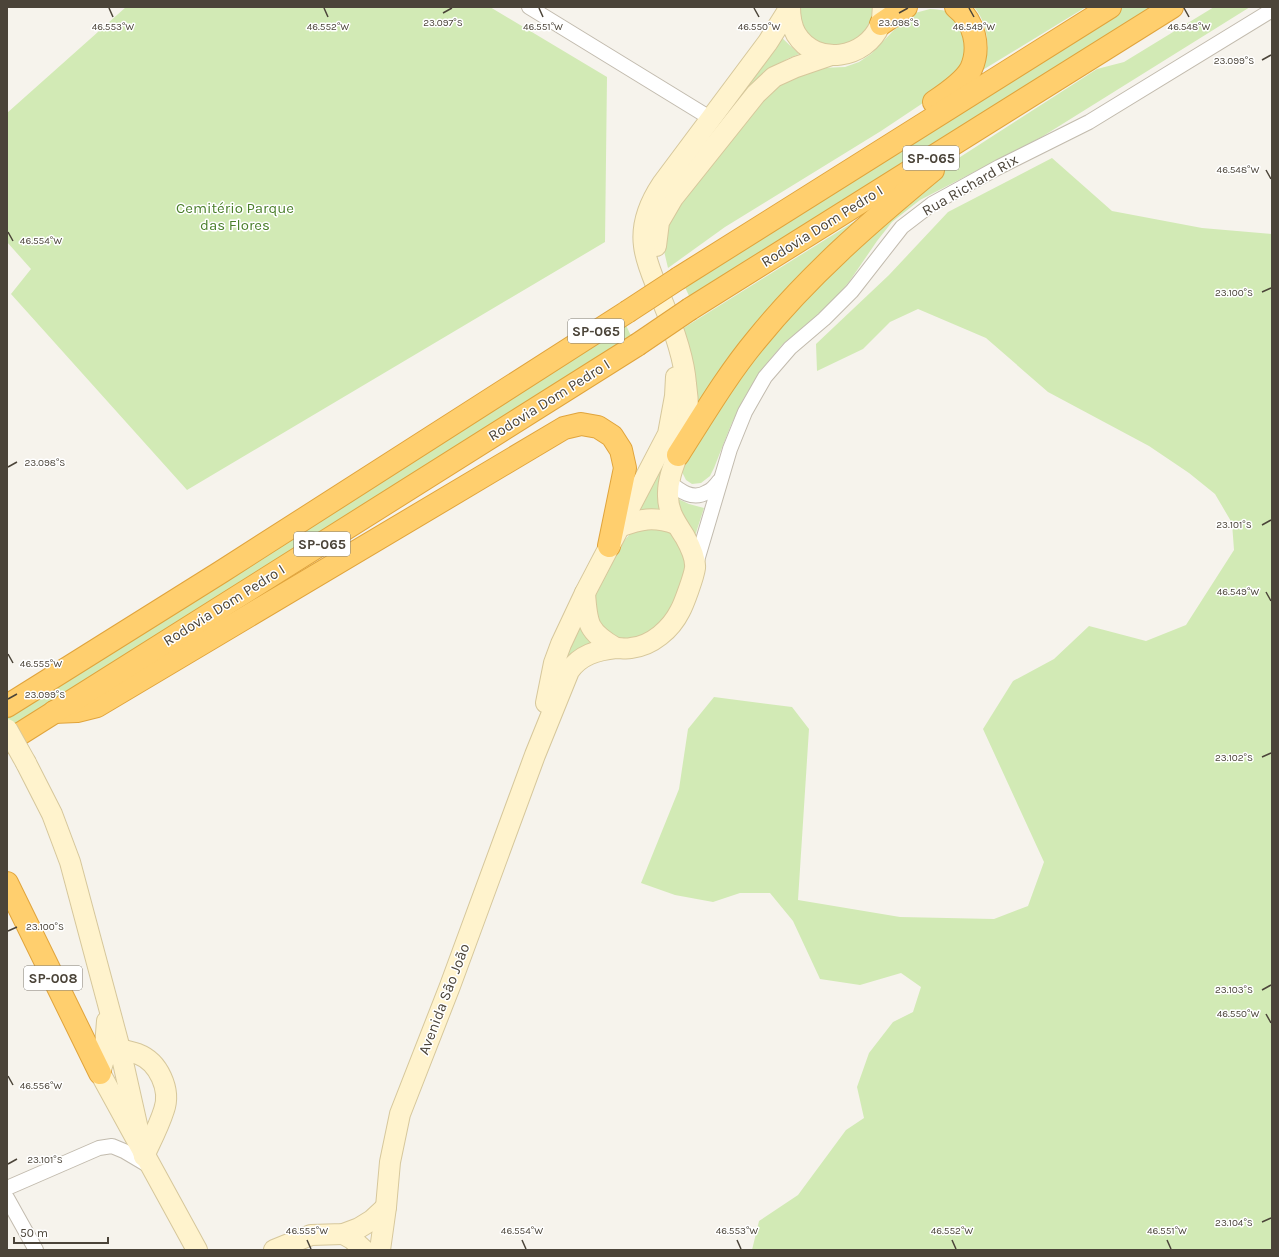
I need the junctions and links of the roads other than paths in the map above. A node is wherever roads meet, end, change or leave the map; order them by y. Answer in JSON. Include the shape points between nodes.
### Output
{"nodes":[{"id":1,"x":529,"y":7,"type":"edge"},
{"id":2,"x":790,"y":7,"type":"edge"},
{"id":3,"x":906,"y":7,"type":"edge"},
{"id":4,"x":956,"y":7,"type":"edge"},
{"id":5,"x":1110,"y":7,"type":"edge"},
{"id":6,"x":1172,"y":7,"type":"edge"},
{"id":7,"x":1272,"y":10,"type":"edge"},
{"id":8,"x":882,"y":16,"type":"edge"},
{"id":9,"x":831,"y":55,"type":"junction"},
{"id":10,"x":1038,"y":90,"type":"junction"},
{"id":11,"x":710,"y":118,"type":"junction"},
{"id":12,"x":734,"y":244,"type":"junction"},
{"id":13,"x":666,"y":309,"type":"junction"},
{"id":14,"x":676,"y":339,"type":"junction"},
{"id":15,"x":678,"y":454,"type":"junction"},
{"id":16,"x":720,"y":481,"type":"junction"},
{"id":17,"x":669,"y":482,"type":"junction"},
{"id":18,"x":676,"y":524,"type":"junction"},
{"id":19,"x":614,"y":537,"type":"junction"},
{"id":20,"x":695,"y":568,"type":"junction"},
{"id":21,"x":585,"y":593,"type":"junction"},
{"id":22,"x":616,"y":648,"type":"junction"},
{"id":23,"x":7,"y":706,"type":"edge"},
{"id":24,"x":54,"y":712,"type":"junction"},
{"id":25,"x":7,"y":729,"type":"edge"},
{"id":26,"x":7,"y":742,"type":"edge"},
{"id":27,"x":536,"y":754,"type":"junction"},
{"id":28,"x":7,"y":883,"type":"edge"},
{"id":29,"x":108,"y":1060,"type":"junction"},
{"id":30,"x":148,"y":1161,"type":"junction"},
{"id":31,"x":7,"y":1188,"type":"edge"},
{"id":32,"x":7,"y":1198,"type":"edge"},
{"id":33,"x":386,"y":1207,"type":"junction"},
{"id":34,"x":343,"y":1234,"type":"junction"},
{"id":35,"x":197,"y":1249,"type":"edge"},
{"id":36,"x":36,"y":1250,"type":"edge"},
{"id":37,"x":274,"y":1250,"type":"edge"},
{"id":38,"x":364,"y":1250,"type":"edge"},
{"id":39,"x":380,"y":1250,"type":"edge"}],
"edges":[{"from":1,"to":11,"type":"street"},
{"from":2,"to":9,"type":"main road","via":[[790,21],[796,34],[817,52]]},
{"from":2,"to":11,"type":"main road","via":[[768,42]]},
{"from":3,"to":8,"type":"highway"},
{"from":4,"to":12,"type":"highway","via":[[964,13],[972,26],[976,40],[971,69],[958,85]]},
{"from":5,"to":12,"type":"highway","name":"Rodovia Dom Pedro I","number":"SP-065"},
{"from":6,"to":10,"type":"highway","name":"Rodovia Dom Pedro I","number":"SP-065"},
{"from":7,"to":16,"type":"street","name":"Rua Richard Rix","via":[[1089,122],[932,204],[902,227],[852,291],[790,348],[765,377],[746,412]]},
{"from":8,"to":9,"type":"main road","via":[[871,40],[858,50]]},
{"from":9,"to":13,"type":"main road","via":[[774,77],[756,94],[673,198],[659,222],[655,249]]},
{"from":10,"to":15,"type":"highway","via":[[892,204],[800,290],[756,340]]},
{"from":10,"to":24,"type":"highway","name":"Rodovia Dom Pedro I","number":"SP-065","bridge":true},
{"from":11,"to":13,"type":"main road","via":[[658,190],[644,229],[648,263]]},
{"from":12,"to":23,"type":"highway","name":"Rodovia Dom Pedro I","number":"SP-065","bridge":true},
{"from":13,"to":14,"type":"main road"},
{"from":14,"to":15,"type":"main road","via":[[683,366],[688,405],[687,426]]},
{"from":14,"to":19,"type":"main road","via":[[675,396],[668,434]]},
{"from":15,"to":17,"type":"main road"},
{"from":16,"to":17,"type":"street","via":[[707,493],[694,496],[684,493]]},
{"from":16,"to":20,"type":"street","name":"Rua Richard Rix"},
{"from":17,"to":18,"type":"main road","via":[[669,504]]},
{"from":18,"to":19,"type":"main road","via":[[663,519],[630,523]]},
{"from":18,"to":20,"type":"main road","via":[[692,549]]},
{"from":19,"to":21,"type":"main road"},
{"from":19,"to":24,"type":"highway","via":[[625,468],[621,450],[612,436],[598,427],[581,424],[564,428],[97,706],[77,711]]},
{"from":20,"to":22,"type":"main road","via":[[680,611],[668,628],[642,646]]},
{"from":21,"to":22,"type":"main road","via":[[589,624],[602,640]]},
{"from":21,"to":27,"type":"main road","via":[[554,664]]},
{"from":22,"to":27,"type":"main road","via":[[592,653],[574,664]]},
{"from":24,"to":26,"type":"highway","name":"Rodovia Dom Pedro I","number":"SP-065"},
{"from":25,"to":29,"type":"main road","number":"SP-008","bridge":true,"via":[[52,814],[70,862],[107,1001]]},
{"from":27,"to":33,"type":"main road","name":"Avenida São João","via":[[400,1114],[390,1162]]},
{"from":28,"to":29,"type":"highway","number":"SP-008"},
{"from":29,"to":30,"type":"main road","number":"SP-008"},
{"from":29,"to":30,"type":"main road","number":"SP-008"},
{"from":29,"to":30,"type":"main road","via":[[139,1054],[156,1068],[163,1081],[167,1096]]},
{"from":30,"to":31,"type":"street","via":[[112,1146],[99,1148]]},
{"from":30,"to":35,"type":"main road","number":"SP-008"},
{"from":32,"to":36,"type":"street"},
{"from":33,"to":34,"type":"main road","via":[[372,1220]]},
{"from":33,"to":39,"type":"main road","name":"Avenida São João"},
{"from":34,"to":37,"type":"main road","via":[[311,1235]]},
{"from":34,"to":38,"type":"main road"}]}
